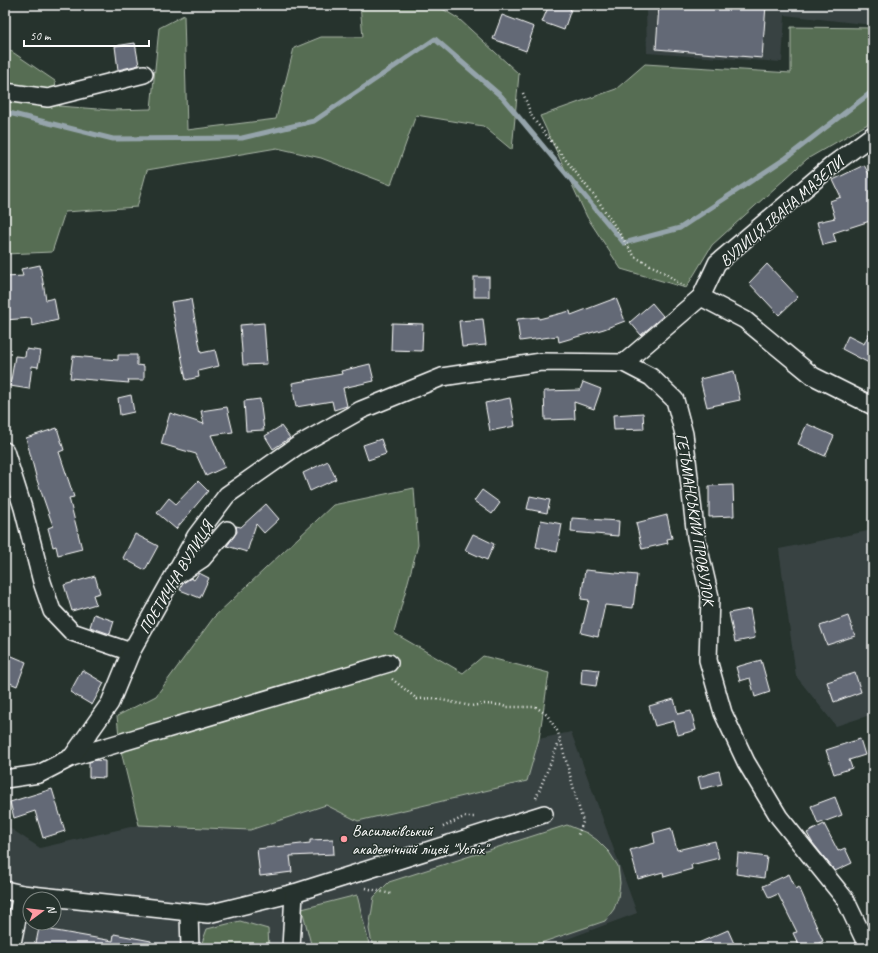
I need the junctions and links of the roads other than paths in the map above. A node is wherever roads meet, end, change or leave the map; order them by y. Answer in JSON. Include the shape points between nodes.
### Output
{"nodes":[{"id":1,"x":144,"y":74,"type":"dead end"},
{"id":2,"x":5,"y":92,"type":"edge"},
{"id":3,"x":873,"y":135,"type":"edge"},
{"id":4,"x":701,"y":297,"type":"junction"},
{"id":5,"x":624,"y":362,"type":"junction"},
{"id":6,"x":873,"y":406,"type":"edge"},
{"id":7,"x":5,"y":451,"type":"edge"},
{"id":8,"x":227,"y":530,"type":"dead end"},
{"id":9,"x":175,"y":576,"type":"junction"},
{"id":10,"x":131,"y":652,"type":"junction"},
{"id":11,"x":386,"y":664,"type":"road end"},
{"id":12,"x":72,"y":757,"type":"junction"},
{"id":13,"x":5,"y":780,"type":"edge"},
{"id":14,"x":544,"y":814,"type":"dead end"},
{"id":15,"x":5,"y":890,"type":"edge"},
{"id":16,"x":294,"y":893,"type":"junction"},
{"id":17,"x":22,"y":894,"type":"joint"},
{"id":18,"x":62,"y":899,"type":"edge"},
{"id":19,"x":189,"y":914,"type":"junction"},
{"id":20,"x":11,"y":948,"type":"edge"},
{"id":21,"x":190,"y":948,"type":"edge"},
{"id":22,"x":291,"y":948,"type":"edge"},
{"id":23,"x":866,"y":948,"type":"edge"}],
"edges":[{"from":1,"to":2,"type":"street","via":[[48,98]]},
{"from":3,"to":4,"type":"street","name":"ВУЛИЦЯ ІВАНА МАЗЕПИ","via":[[835,163],[717,263]]},
{"from":4,"to":5,"type":"street"},
{"from":4,"to":6,"type":"street","via":[[745,320],[813,376]]},
{"from":5,"to":9,"type":"street","name":"ПОЕТИЧНА ВУЛИЦЯ","via":[[541,362],[463,373],[442,377],[361,410],[297,446],[227,495],[196,536]]},
{"from":5,"to":23,"type":"street","name":"ГЕТЬМАНСЬКИЙ ПРОВУЛОК","via":[[651,377],[675,400],[684,434],[696,537],[710,598],[708,660],[723,713],[746,762],[779,817],[845,899]]},
{"from":7,"to":10,"type":"street","via":[[52,612],[72,632]]},
{"from":8,"to":9,"type":"street","via":[[202,559]]},
{"from":9,"to":10,"type":"street","name":"ПОЕТИЧНА ВУЛИЦЯ"},
{"from":10,"to":12,"type":"street","name":"ПОЕТИЧНА ВУЛИЦЯ","via":[[110,703]]},
{"from":11,"to":12,"type":"street"},
{"from":12,"to":13,"type":"street","name":"ПОЕТИЧНА ВУЛИЦЯ","via":[[39,774]]},
{"from":14,"to":16,"type":"street"},
{"from":15,"to":17,"type":"street"},
{"from":16,"to":19,"type":"street","via":[[208,914]]},
{"from":16,"to":22,"type":"street"},
{"from":17,"to":20,"type":"street"},
{"from":18,"to":19,"type":"street"},
{"from":19,"to":21,"type":"street"}]}
